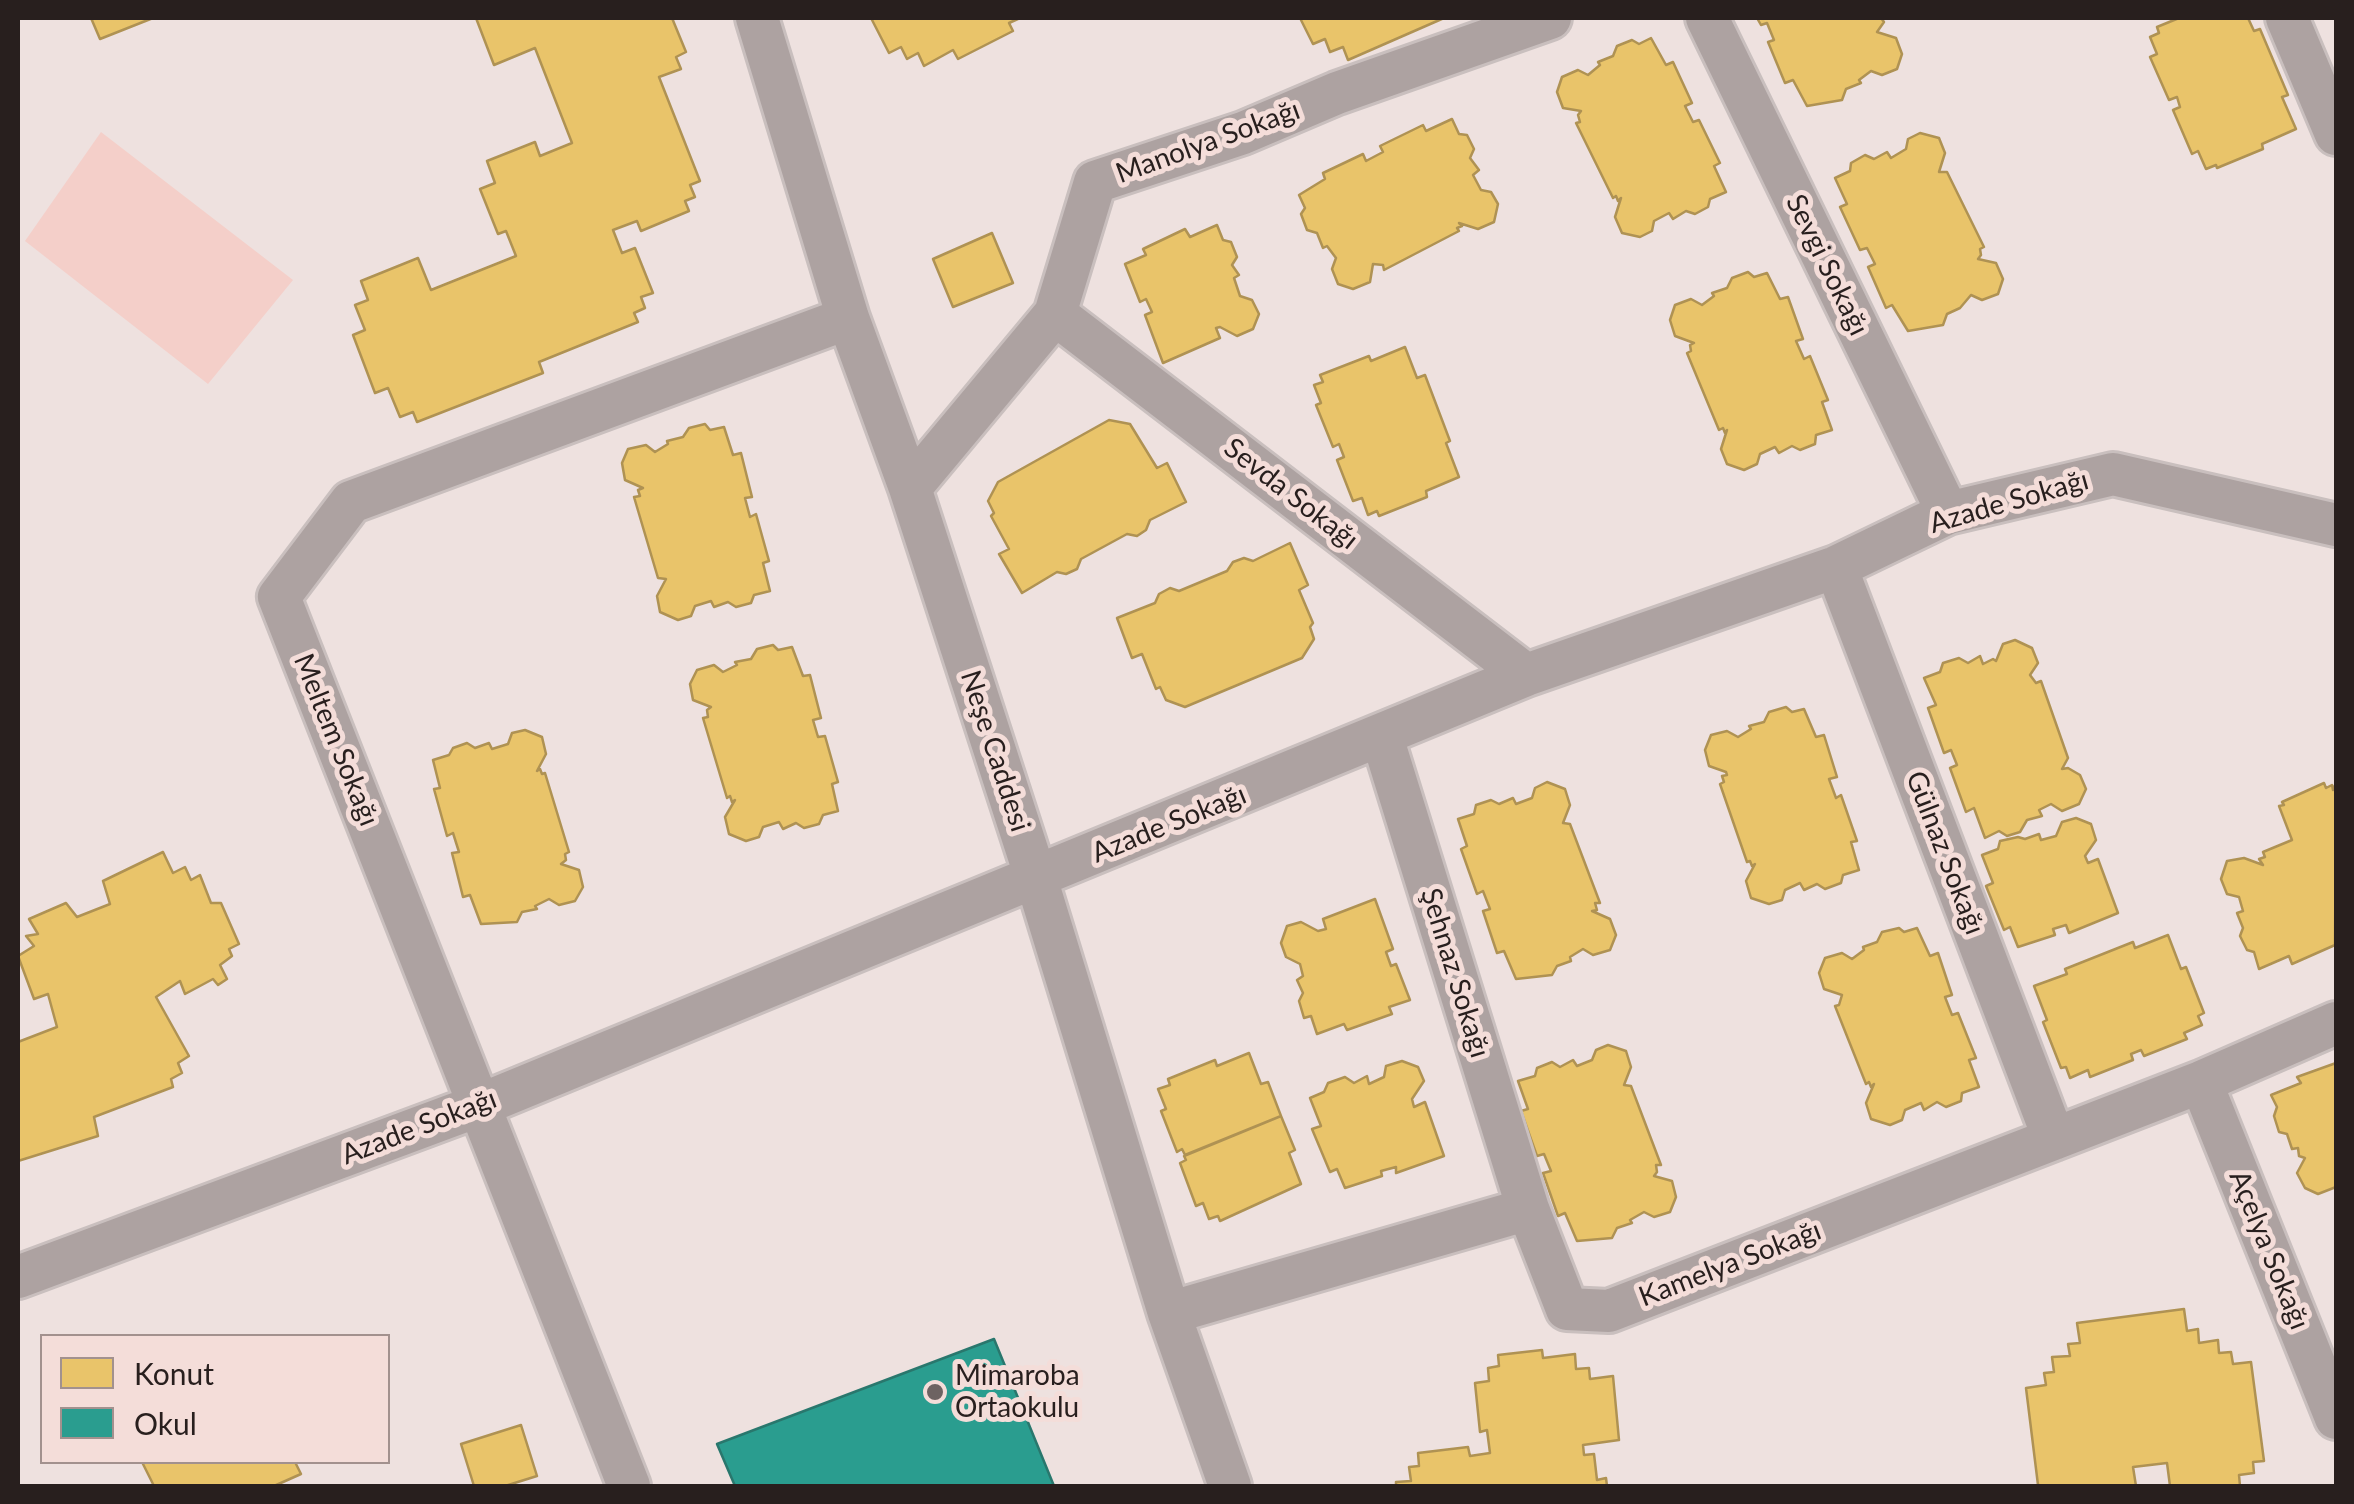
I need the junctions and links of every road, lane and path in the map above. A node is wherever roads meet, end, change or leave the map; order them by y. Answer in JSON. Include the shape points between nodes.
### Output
{"nodes":[{"id":1,"x":757,"y":18,"type":"edge"},
{"id":2,"x":1550,"y":18,"type":"edge"},
{"id":3,"x":1707,"y":18,"type":"edge"},
{"id":4,"x":2286,"y":18,"type":"edge"},
{"id":5,"x":2336,"y":134,"type":"edge"},
{"id":6,"x":1056,"y":314,"type":"junction"},
{"id":7,"x":848,"y":318,"type":"junction"},
{"id":8,"x":910,"y":488,"type":"junction"},
{"id":9,"x":1948,"y":513,"type":"junction"},
{"id":10,"x":2336,"y":525,"type":"edge"},
{"id":11,"x":1836,"y":567,"type":"junction"},
{"id":12,"x":1526,"y":675,"type":"junction"},
{"id":13,"x":1382,"y":736,"type":"junction"},
{"id":14,"x":1036,"y":878,"type":"junction"},
{"id":15,"x":2336,"y":1024,"type":"edge"},
{"id":16,"x":2200,"y":1082,"type":"junction"},
{"id":17,"x":480,"y":1105,"type":"junction"},
{"id":18,"x":2054,"y":1139,"type":"junction"},
{"id":19,"x":1528,"y":1210,"type":"junction"},
{"id":20,"x":18,"y":1277,"type":"edge"},
{"id":21,"x":1169,"y":1313,"type":"junction"},
{"id":22,"x":2336,"y":1418,"type":"edge"},
{"id":23,"x":629,"y":1486,"type":"edge"},
{"id":24,"x":1230,"y":1486,"type":"edge"}],
"edges":[{"from":1,"to":7,"type":"street","name":"Neşe Caddesi"},
{"from":2,"to":6,"type":"street","name":"Manolya Sokağı","via":[[1095,182]]},
{"from":3,"to":9,"type":"street","name":"Sevgi Sokağı"},
{"from":4,"to":5,"type":"street"},
{"from":6,"to":8,"type":"street","name":"Manolya Sokağı"},
{"from":6,"to":12,"type":"street","name":"Sevda Sokağı"},
{"from":7,"to":8,"type":"street","name":"Neşe Caddesi"},
{"from":7,"to":17,"type":"street","name":"Meltem Sokağı","via":[[351,502],[279,597]]},
{"from":8,"to":14,"type":"street","name":"Neşe Caddesi"},
{"from":9,"to":10,"type":"street","name":"Azade Sokağı","via":[[2113,474]]},
{"from":9,"to":11,"type":"street","name":"Azade Sokağı"},
{"from":11,"to":12,"type":"street","name":"Azade Sokağı"},
{"from":11,"to":18,"type":"street","name":"Gülnaz Sokağı"},
{"from":12,"to":13,"type":"street","name":"Azade Sokağı"},
{"from":13,"to":14,"type":"street","name":"Azade Sokağı"},
{"from":13,"to":19,"type":"street","name":"Şehnaz Sokağı"},
{"from":14,"to":17,"type":"street","name":"Azade Sokağı"},
{"from":14,"to":21,"type":"street","name":"Neşe Caddesi"},
{"from":15,"to":16,"type":"street","name":"Kamelya Sokağı"},
{"from":16,"to":18,"type":"street","name":"Kamelya Sokağı"},
{"from":16,"to":22,"type":"street","name":"Açelya Sokağı"},
{"from":17,"to":20,"type":"street","name":"Azade Sokağı"},
{"from":17,"to":23,"type":"street","name":"Meltem Sokağı"},
{"from":18,"to":19,"type":"street","name":"Kamelya Sokağı","via":[[1609,1310],[1567,1309]]},
{"from":19,"to":21,"type":"street"},
{"from":21,"to":24,"type":"street","name":"Neşe Caddesi"}]}
